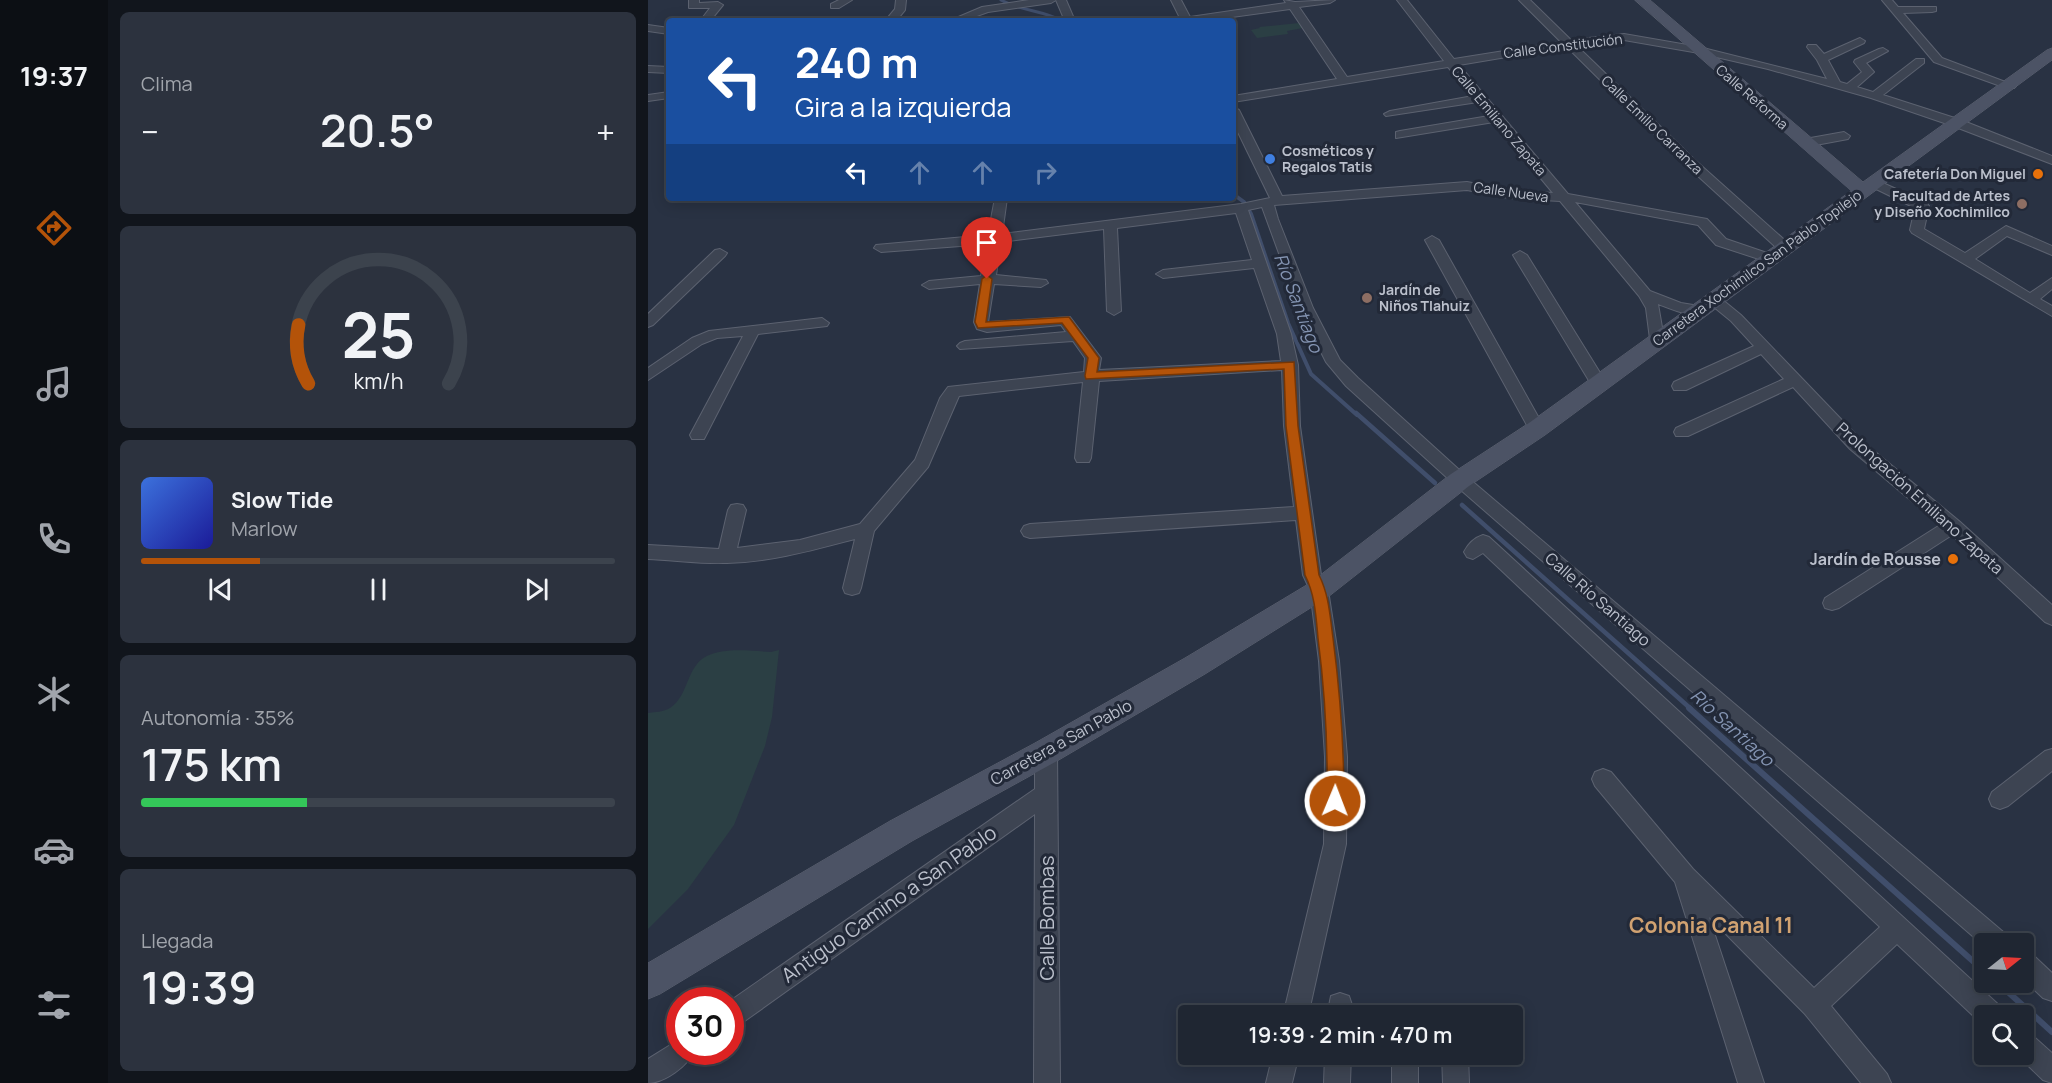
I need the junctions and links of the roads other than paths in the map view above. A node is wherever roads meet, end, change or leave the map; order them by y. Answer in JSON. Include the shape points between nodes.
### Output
{"nodes":[{"id":1,"x":694,"y":0,"type":"edge"},
{"id":2,"x":847,"y":0,"type":"edge"},
{"id":3,"x":901,"y":0,"type":"edge"},
{"id":4,"x":1051,"y":0,"type":"edge"},
{"id":5,"x":1061,"y":0,"type":"edge"},
{"id":6,"x":1176,"y":0,"type":"edge"},
{"id":7,"x":1330,"y":0,"type":"edge"},
{"id":8,"x":1402,"y":0,"type":"edge"},
{"id":9,"x":1524,"y":0,"type":"edge"},
{"id":10,"x":1642,"y":0,"type":"edge"},
{"id":11,"x":1887,"y":0,"type":"edge"},
{"id":12,"x":1291,"y":3,"type":"edge"},
{"id":13,"x":835,"y":6,"type":"dead end"},
{"id":14,"x":1932,"y":9,"type":"dead end"},
{"id":15,"x":1895,"y":10,"type":"junction"},
{"id":16,"x":707,"y":18,"type":"edge"},
{"id":17,"x":893,"y":18,"type":"edge"},
{"id":18,"x":962,"y":18,"type":"edge"},
{"id":19,"x":1069,"y":18,"type":"edge"},
{"id":20,"x":1184,"y":18,"type":"edge"},
{"id":21,"x":1203,"y":18,"type":"edge"},
{"id":22,"x":648,"y":28,"type":"edge"},
{"id":23,"x":666,"y":31,"type":"edge"},
{"id":24,"x":1860,"y":41,"type":"dead end"},
{"id":25,"x":1568,"y":44,"type":"junction"},
{"id":26,"x":1812,"y":47,"type":"dead end"},
{"id":27,"x":1698,"y":50,"type":"junction"},
{"id":28,"x":1883,"y":51,"type":"dead end"},
{"id":29,"x":2052,"y":53,"type":"edge"},
{"id":30,"x":1822,"y":59,"type":"junction"},
{"id":31,"x":1450,"y":62,"type":"junction"},
{"id":32,"x":1920,"y":62,"type":"dead end"},
{"id":33,"x":648,"y":69,"type":"edge"},
{"id":34,"x":666,"y":70,"type":"edge"},
{"id":35,"x":1343,"y":80,"type":"junction"},
{"id":36,"x":1835,"y":84,"type":"junction"},
{"id":37,"x":2010,"y":86,"type":"junction"},
{"id":38,"x":1849,"y":88,"type":"junction"},
{"id":39,"x":666,"y":96,"type":"edge"},
{"id":40,"x":1875,"y":96,"type":"junction"},
{"id":41,"x":651,"y":98,"type":"edge"},
{"id":42,"x":1236,"y":98,"type":"edge"},
{"id":43,"x":1481,"y":98,"type":"junction"},
{"id":44,"x":666,"y":101,"type":"edge"},
{"id":45,"x":1390,"y":114,"type":"dead end"},
{"id":46,"x":1497,"y":118,"type":"junction"},
{"id":47,"x":1957,"y":123,"type":"junction"},
{"id":48,"x":1236,"y":125,"type":"edge"},
{"id":49,"x":1400,"y":135,"type":"dead end"},
{"id":50,"x":1844,"y":136,"type":"dead end"},
{"id":51,"x":1805,"y":143,"type":"junction"},
{"id":52,"x":2052,"y":160,"type":"edge"},
{"id":53,"x":1868,"y":188,"type":"junction"},
{"id":54,"x":1563,"y":198,"type":"junction"},
{"id":55,"x":1000,"y":201,"type":"edge"},
{"id":56,"x":1252,"y":203,"type":"edge"},
{"id":57,"x":1110,"y":224,"type":"junction"},
{"id":58,"x":993,"y":239,"type":"junction"},
{"id":59,"x":1432,"y":240,"type":"dead end"},
{"id":60,"x":881,"y":248,"type":"dead end"},
{"id":61,"x":1784,"y":248,"type":"junction"},
{"id":62,"x":2052,"y":251,"type":"edge"},
{"id":63,"x":720,"y":253,"type":"dead end"},
{"id":64,"x":1520,"y":255,"type":"dead end"},
{"id":65,"x":1768,"y":258,"type":"junction"},
{"id":66,"x":1966,"y":260,"type":"junction"},
{"id":67,"x":1258,"y":263,"type":"junction"},
{"id":68,"x":1162,"y":274,"type":"dead end"},
{"id":69,"x":987,"y":279,"type":"junction"},
{"id":70,"x":2052,"y":282,"type":"edge"},
{"id":71,"x":1041,"y":283,"type":"dead end"},
{"id":72,"x":929,"y":285,"type":"dead end"},
{"id":73,"x":1644,"y":294,"type":"junction"},
{"id":74,"x":2031,"y":299,"type":"junction"},
{"id":75,"x":1707,"y":305,"type":"junction"},
{"id":76,"x":1114,"y":311,"type":"dead end"},
{"id":77,"x":2052,"y":312,"type":"edge"},
{"id":78,"x":648,"y":322,"type":"edge"},
{"id":79,"x":822,"y":323,"type":"dead end"},
{"id":80,"x":753,"y":330,"type":"junction"},
{"id":81,"x":1076,"y":336,"type":"junction"},
{"id":82,"x":1657,"y":339,"type":"junction"},
{"id":83,"x":965,"y":346,"type":"dead end"},
{"id":84,"x":1764,"y":347,"type":"junction"},
{"id":85,"x":1290,"y":365,"type":"junction"},
{"id":86,"x":651,"y":369,"type":"edge"},
{"id":87,"x":1091,"y":376,"type":"junction"},
{"id":88,"x":1795,"y":380,"type":"junction"},
{"id":89,"x":1599,"y":384,"type":"junction"},
{"id":90,"x":1680,"y":386,"type":"dead end"},
{"id":91,"x":1537,"y":429,"type":"junction"},
{"id":92,"x":1682,"y":432,"type":"dead end"},
{"id":93,"x":699,"y":435,"type":"dead end"},
{"id":94,"x":1083,"y":458,"type":"dead end"},
{"id":95,"x":1460,"y":480,"type":"junction"},
{"id":96,"x":737,"y":510,"type":"dead end"},
{"id":97,"x":1304,"y":513,"type":"junction"},
{"id":98,"x":1953,"y":526,"type":"junction"},
{"id":99,"x":866,"y":530,"type":"junction"},
{"id":100,"x":1030,"y":531,"type":"dead end"},
{"id":101,"x":648,"y":552,"type":"edge"},
{"id":102,"x":1473,"y":552,"type":"dead end"},
{"id":103,"x":726,"y":556,"type":"junction"},
{"id":104,"x":852,"y":588,"type":"dead end"},
{"id":105,"x":1319,"y":590,"type":"junction"},
{"id":106,"x":1832,"y":603,"type":"dead end"},
{"id":107,"x":2052,"y":617,"type":"edge"},
{"id":108,"x":1046,"y":752,"type":"junction"},
{"id":109,"x":2052,"y":758,"type":"edge"},
{"id":110,"x":1603,"y":778,"type":"dead end"},
{"id":111,"x":1047,"y":792,"type":"junction"},
{"id":112,"x":2000,"y":799,"type":"dead end"},
{"id":113,"x":1685,"y":878,"type":"junction"},
{"id":114,"x":1898,"y":927,"type":"junction"},
{"id":115,"x":1987,"y":933,"type":"edge"},
{"id":116,"x":2034,"y":973,"type":"edge"},
{"id":117,"x":648,"y":982,"type":"edge"},
{"id":118,"x":2052,"y":988,"type":"edge"},
{"id":119,"x":1298,"y":1005,"type":"edge"},
{"id":120,"x":1814,"y":1005,"type":"junction"},
{"id":121,"x":1980,"y":1005,"type":"edge"},
{"id":122,"x":744,"y":1006,"type":"edge"},
{"id":123,"x":2034,"y":1054,"type":"edge"},
{"id":124,"x":666,"y":1062,"type":"edge"},
{"id":125,"x":1284,"y":1065,"type":"edge"},
{"id":126,"x":1338,"y":1065,"type":"edge"},
{"id":127,"x":1405,"y":1065,"type":"edge"},
{"id":128,"x":1455,"y":1065,"type":"edge"},
{"id":129,"x":2052,"y":1071,"type":"edge"},
{"id":130,"x":648,"y":1074,"type":"edge"},
{"id":131,"x":1047,"y":1083,"type":"edge"},
{"id":132,"x":1280,"y":1083,"type":"edge"},
{"id":133,"x":1338,"y":1083,"type":"edge"},
{"id":134,"x":1405,"y":1083,"type":"edge"},
{"id":135,"x":1456,"y":1083,"type":"edge"},
{"id":136,"x":1751,"y":1083,"type":"edge"},
{"id":137,"x":1878,"y":1083,"type":"edge"}],
"edges":[{"from":1,"to":16,"type":"street","via":[[693,6],[718,5]]},
{"from":2,"to":13,"type":"street"},
{"from":3,"to":17,"type":"street","via":[[900,10]]},
{"from":4,"to":18,"type":"street"},
{"from":5,"to":19,"type":"street"},
{"from":6,"to":20,"type":"street"},
{"from":7,"to":12,"type":"street"},
{"from":8,"to":31,"type":"street","name":"Calle Emiliano Zapata"},
{"from":9,"to":25,"type":"street","name":"Calle Emilio Carranza"},
{"from":10,"to":27,"type":"main road","name":"Calle Reforma"},
{"from":11,"to":15,"type":"street"},
{"from":12,"to":21,"type":"street"},
{"from":12,"to":35,"type":"street"},
{"from":14,"to":15,"type":"street"},
{"from":15,"to":37,"type":"street","via":[[1938,60]]},
{"from":22,"to":23,"type":"street"},
{"from":24,"to":30,"type":"street"},
{"from":25,"to":27,"type":"street","name":"Calle Constitución","via":[[1624,37]]},
{"from":25,"to":31,"type":"street","name":"Calle Constitución"},
{"from":25,"to":61,"type":"street","name":"Calle Emilio Carranza"},
{"from":26,"to":30,"type":"street"},
{"from":27,"to":36,"type":"street","name":"Calle Constitución"},
{"from":27,"to":51,"type":"main road","name":"Calle Reforma"},
{"from":28,"to":38,"type":"street","via":[[1859,62],[1868,72]]},
{"from":29,"to":37,"type":"main road","name":"Carretera Xochimilco San Pablo Topilejo"},
{"from":30,"to":36,"type":"street"},
{"from":31,"to":35,"type":"street","name":"Calle Constitución"},
{"from":31,"to":43,"type":"street","name":"Calle Emiliano Zapata"},
{"from":32,"to":40,"type":"street"},
{"from":33,"to":34,"type":"street"},
{"from":35,"to":42,"type":"street","name":"Calle Constitución"},
{"from":36,"to":38,"type":"street","name":"Calle Constitución"},
{"from":37,"to":47,"type":"main road","name":"Carretera Xochimilco San Pablo Topilejo"},
{"from":38,"to":40,"type":"street","name":"Calle Constitución"},
{"from":39,"to":41,"type":"street"},
{"from":40,"to":47,"type":"street","name":"Calle Constitución"},
{"from":41,"to":44,"type":"street"},
{"from":43,"to":45,"type":"street"},
{"from":43,"to":46,"type":"street","name":"Calle Emiliano Zapata"},
{"from":46,"to":49,"type":"street"},
{"from":46,"to":54,"type":"street","name":"Calle Emiliano Zapata"},
{"from":47,"to":52,"type":"street","name":"Calle Constitución"},
{"from":47,"to":53,"type":"main road","name":"Carretera Xochimilco San Pablo Topilejo"},
{"from":48,"to":56,"type":"street"},
{"from":50,"to":51,"type":"street"},
{"from":51,"to":53,"type":"main road","name":"Calle Reforma"},
{"from":53,"to":61,"type":"main road","name":"Carretera Xochimilco San Pablo Topilejo"},
{"from":53,"to":66,"type":"street","via":[[1922,206],[1917,230]]},
{"from":54,"to":56,"type":"street","name":"Calle Nueva","via":[[1467,186]]},
{"from":54,"to":65,"type":"street","name":"Calle Nueva","via":[[1702,222],[1721,242]]},
{"from":54,"to":73,"type":"street","name":"Calle Emiliano Zapata"},
{"from":55,"to":58,"type":"street"},
{"from":56,"to":57,"type":"street","name":"Calle Nueva"},
{"from":56,"to":67,"type":"street"},
{"from":56,"to":95,"type":"street","name":"Calle Río Santiago","via":[[1271,219],[1306,308],[1334,363]]},
{"from":57,"to":58,"type":"street","name":"Calle Nueva"},
{"from":57,"to":76,"type":"street"},
{"from":58,"to":60,"type":"street","name":"Calle Nueva"},
{"from":58,"to":69,"type":"street"},
{"from":59,"to":91,"type":"street"},
{"from":61,"to":65,"type":"main road","name":"Carretera Xochimilco San Pablo Topilejo"},
{"from":62,"to":66,"type":"street","via":[[2006,230]]},
{"from":63,"to":78,"type":"street"},
{"from":64,"to":89,"type":"street"},
{"from":65,"to":75,"type":"main road","name":"Carretera Xochimilco San Pablo Topilejo"},
{"from":66,"to":74,"type":"street"},
{"from":67,"to":68,"type":"street"},
{"from":67,"to":85,"type":"street","via":[[1284,334]]},
{"from":69,"to":71,"type":"street"},
{"from":69,"to":72,"type":"street"},
{"from":69,"to":81,"type":"street","via":[[982,326],[1062,319]]},
{"from":70,"to":74,"type":"street"},
{"from":73,"to":75,"type":"street","name":"Calle Emiliano Zapata","via":[[1678,307]]},
{"from":73,"to":82,"type":"street","name":"Calle Emiliano Zapata","via":[[1653,308]]},
{"from":74,"to":77,"type":"street"},
{"from":75,"to":82,"type":"main road","name":"Carretera Xochimilco San Pablo Topilejo"},
{"from":75,"to":84,"type":"street","name":"Prolongación Emiliano Zapata","via":[[1736,318]]},
{"from":79,"to":80,"type":"street"},
{"from":80,"to":86,"type":"street","via":[[714,334]]},
{"from":80,"to":93,"type":"street"},
{"from":81,"to":83,"type":"street"},
{"from":81,"to":87,"type":"street","via":[[1093,358]]},
{"from":82,"to":89,"type":"main road","name":"Carretera Xochimilco San Pablo Topilejo"},
{"from":84,"to":88,"type":"street","name":"Prolongación Emiliano Zapata"},
{"from":84,"to":90,"type":"street"},
{"from":85,"to":87,"type":"street"},
{"from":85,"to":97,"type":"street","via":[[1292,426]]},
{"from":87,"to":94,"type":"street"},
{"from":87,"to":99,"type":"street","via":[[954,391],[922,463]]},
{"from":88,"to":92,"type":"street"},
{"from":88,"to":98,"type":"street","name":"Prolongación Emiliano Zapata","via":[[1856,445]]},
{"from":89,"to":91,"type":"main road"},
{"from":91,"to":95,"type":"main road"},
{"from":95,"to":105,"type":"main road","name":"Carretera a San Pablo"},
{"from":95,"to":115,"type":"street","name":"Calle Río Santiago"},
{"from":96,"to":103,"type":"street"},
{"from":97,"to":100,"type":"street"},
{"from":97,"to":105,"type":"street","via":[[1312,575]]},
{"from":98,"to":106,"type":"street"},
{"from":98,"to":107,"type":"street","name":"Prolongación Emiliano Zapata"},
{"from":99,"to":103,"type":"street","via":[[800,547]]},
{"from":99,"to":104,"type":"street"},
{"from":101,"to":103,"type":"street"},
{"from":102,"to":114,"type":"street","via":[[1483,542]]},
{"from":105,"to":108,"type":"main road","name":"Carretera a San Pablo"},
{"from":105,"to":119,"type":"street","via":[[1336,757],[1335,844]]},
{"from":108,"to":111,"type":"street","name":"Calle Bombas"},
{"from":108,"to":117,"type":"main road","name":"Carretera a San Pablo","via":[[901,831]]},
{"from":109,"to":112,"type":"street"},
{"from":110,"to":113,"type":"street"},
{"from":111,"to":122,"type":"street","name":"Antiguo Camino a San Pablo"},
{"from":111,"to":131,"type":"street","name":"Calle Bombas"},
{"from":113,"to":120,"type":"street"},
{"from":113,"to":136,"type":"street"},
{"from":114,"to":120,"type":"street"},
{"from":114,"to":121,"type":"street"},
{"from":116,"to":118,"type":"street"},
{"from":120,"to":137,"type":"street"},
{"from":123,"to":129,"type":"street"},
{"from":124,"to":130,"type":"street"},
{"from":125,"to":132,"type":"street"},
{"from":126,"to":133,"type":"street"},
{"from":127,"to":134,"type":"street"},
{"from":128,"to":135,"type":"street"}]}
